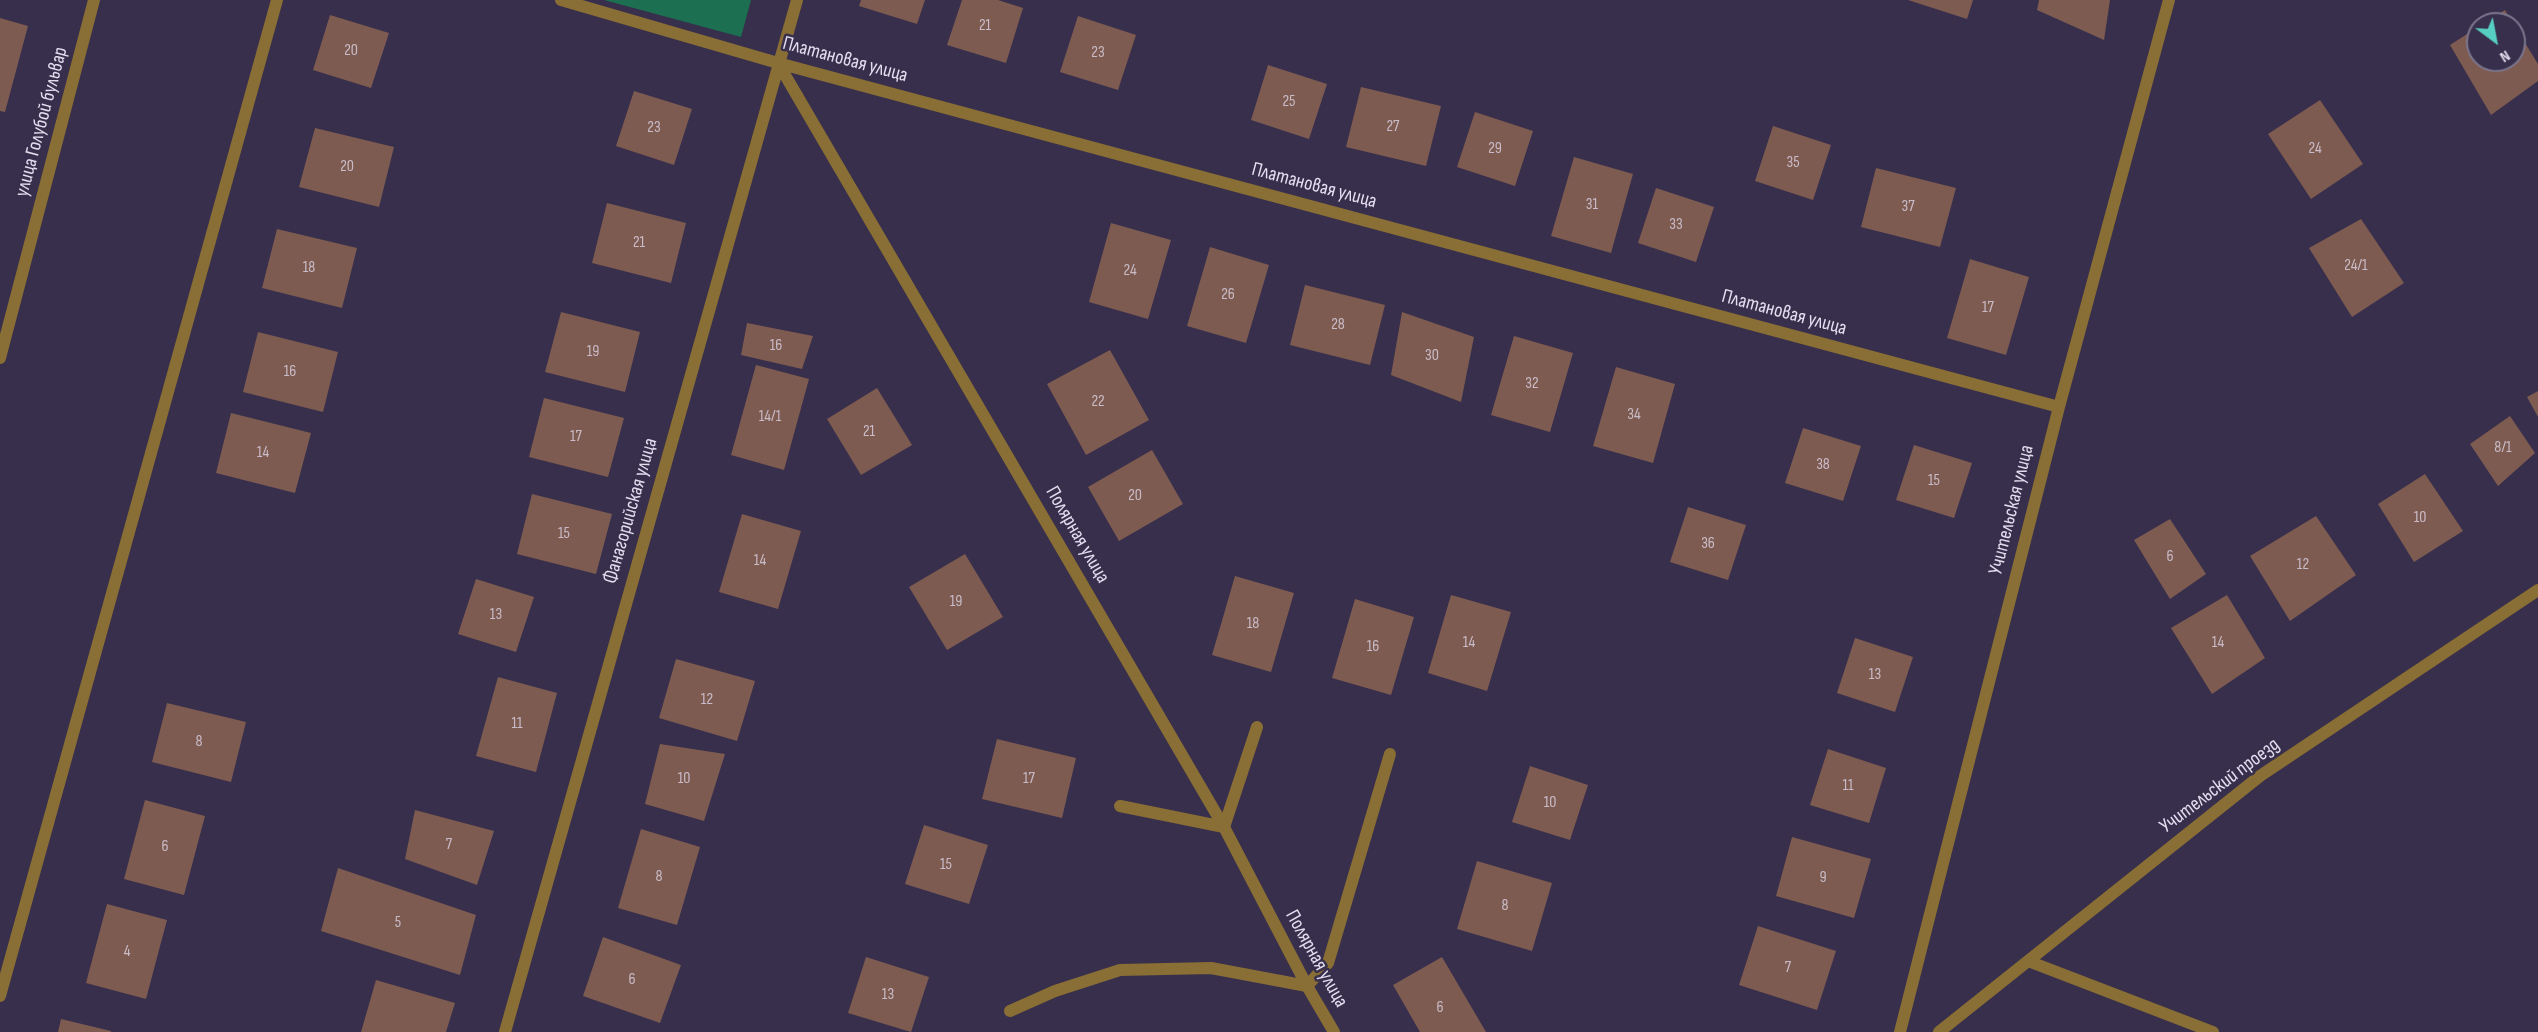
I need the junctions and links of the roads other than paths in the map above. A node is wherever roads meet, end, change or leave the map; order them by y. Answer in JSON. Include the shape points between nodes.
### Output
{"nodes":[{"id":1,"x":94,"y":0,"type":"edge"},
{"id":2,"x":277,"y":0,"type":"edge"},
{"id":3,"x":561,"y":0,"type":"edge"},
{"id":4,"x":797,"y":0,"type":"edge"},
{"id":5,"x":2169,"y":0,"type":"edge"},
{"id":6,"x":778,"y":63,"type":"junction"},
{"id":7,"x":0,"y":358,"type":"edge"},
{"id":8,"x":2059,"y":407,"type":"junction"},
{"id":9,"x":2538,"y":590,"type":"edge"},
{"id":10,"x":1257,"y":727,"type":"dead end"},
{"id":11,"x":1390,"y":754,"type":"dead end"},
{"id":12,"x":1120,"y":806,"type":"dead end"},
{"id":13,"x":1224,"y":827,"type":"junction"},
{"id":14,"x":2028,"y":961,"type":"junction"},
{"id":15,"x":1307,"y":987,"type":"junction"},
{"id":16,"x":0,"y":996,"type":"edge"},
{"id":17,"x":1010,"y":1011,"type":"dead end"},
{"id":18,"x":505,"y":1032,"type":"edge"},
{"id":19,"x":1334,"y":1032,"type":"edge"},
{"id":20,"x":1900,"y":1032,"type":"edge"},
{"id":21,"x":1938,"y":1032,"type":"edge"},
{"id":22,"x":2213,"y":1032,"type":"edge"}],
"edges":[{"from":1,"to":7,"type":"street","name":"улица Голубой бульвар"},
{"from":2,"to":16,"type":"street"},
{"from":3,"to":6,"type":"street","name":"Платановая улица"},
{"from":4,"to":6,"type":"street","name":"Фанагорийская улица"},
{"from":5,"to":8,"type":"street","name":"Учительская улица"},
{"from":6,"to":8,"type":"street","name":"Платановая улица"},
{"from":6,"to":13,"type":"street","name":"Полярная улица"},
{"from":6,"to":18,"type":"street","name":"Фанагорийская улица"},
{"from":8,"to":20,"type":"street","name":"Учительская улица"},
{"from":9,"to":14,"type":"street","name":"Учительский проезд","via":[[2260,776]]},
{"from":10,"to":13,"type":"street"},
{"from":11,"to":15,"type":"street","via":[[1328,963]]},
{"from":12,"to":13,"type":"street"},
{"from":13,"to":15,"type":"street","name":"Полярная улица"},
{"from":14,"to":21,"type":"street","name":"Учительский проезд"},
{"from":14,"to":22,"type":"street"},
{"from":15,"to":17,"type":"street","via":[[1211,968],[1120,970],[1055,991]]},
{"from":15,"to":19,"type":"street","name":"Полярная улица"}]}
